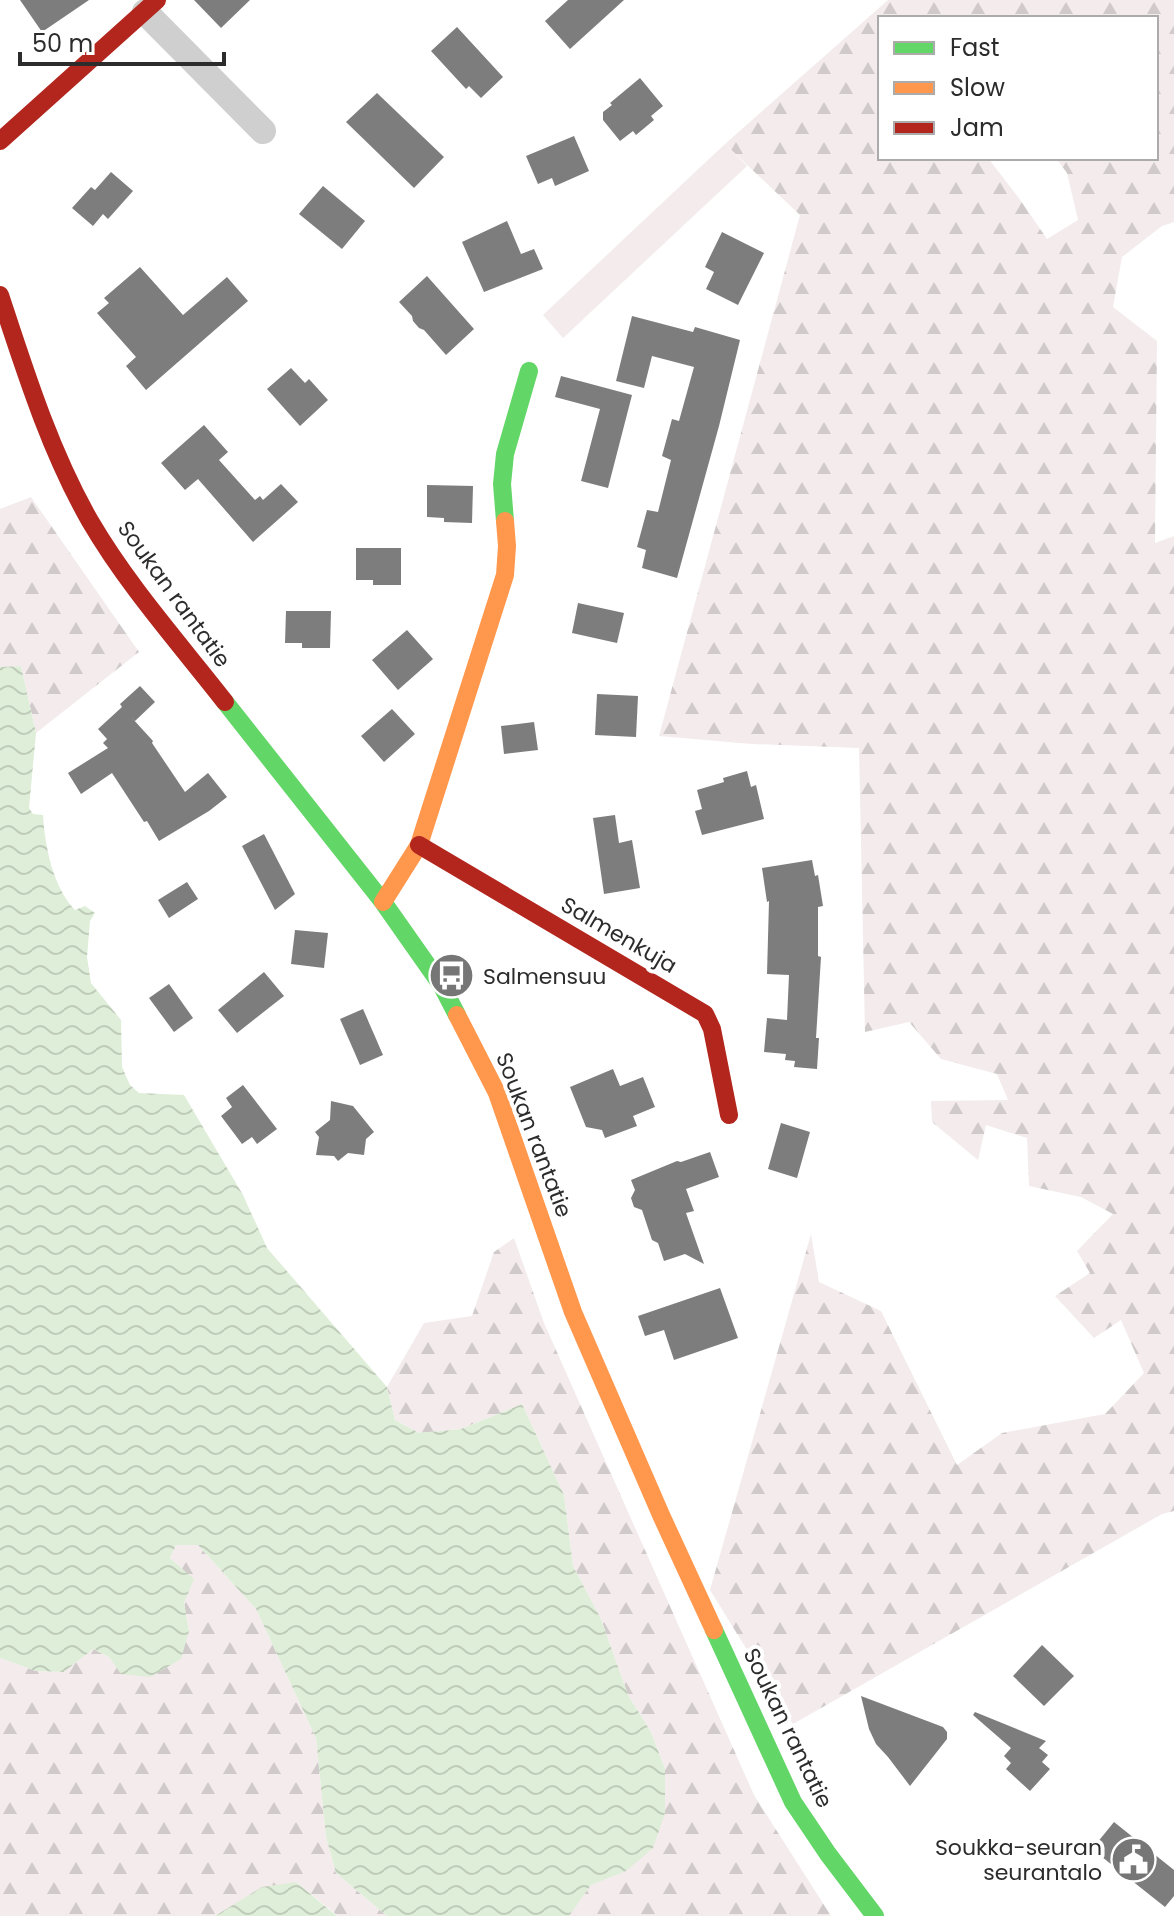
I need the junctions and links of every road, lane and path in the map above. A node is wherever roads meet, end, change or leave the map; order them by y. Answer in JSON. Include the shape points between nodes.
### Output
{"nodes":[{"id":1,"x":151,"y":6,"type":"edge"},
{"id":2,"x":263,"y":131,"type":"dead end"},
{"id":3,"x":0,"y":141,"type":"edge"},
{"id":4,"x":0,"y":295,"type":"edge"},
{"id":5,"x":529,"y":371,"type":"dead end"},
{"id":6,"x":419,"y":845,"type":"junction"},
{"id":7,"x":383,"y":902,"type":"junction"},
{"id":8,"x":729,"y":1115,"type":"dead end"},
{"id":9,"x":875,"y":1916,"type":"edge"}],
"edges":[{"from":1,"to":2,"type":"street"},
{"from":1,"to":3,"type":"street"},
{"from":4,"to":7,"type":"street","name":"Soukan rantatie","via":[[58,454],[115,560]]},
{"from":5,"to":6,"type":"street","via":[[505,454],[505,575]]},
{"from":6,"to":7,"type":"street"},
{"from":6,"to":8,"type":"street","name":"Salmenkuja","via":[[705,1014]]},
{"from":7,"to":9,"type":"street","name":"Soukan rantatie","via":[[442,986],[497,1093],[573,1312],[793,1802]]}]}
